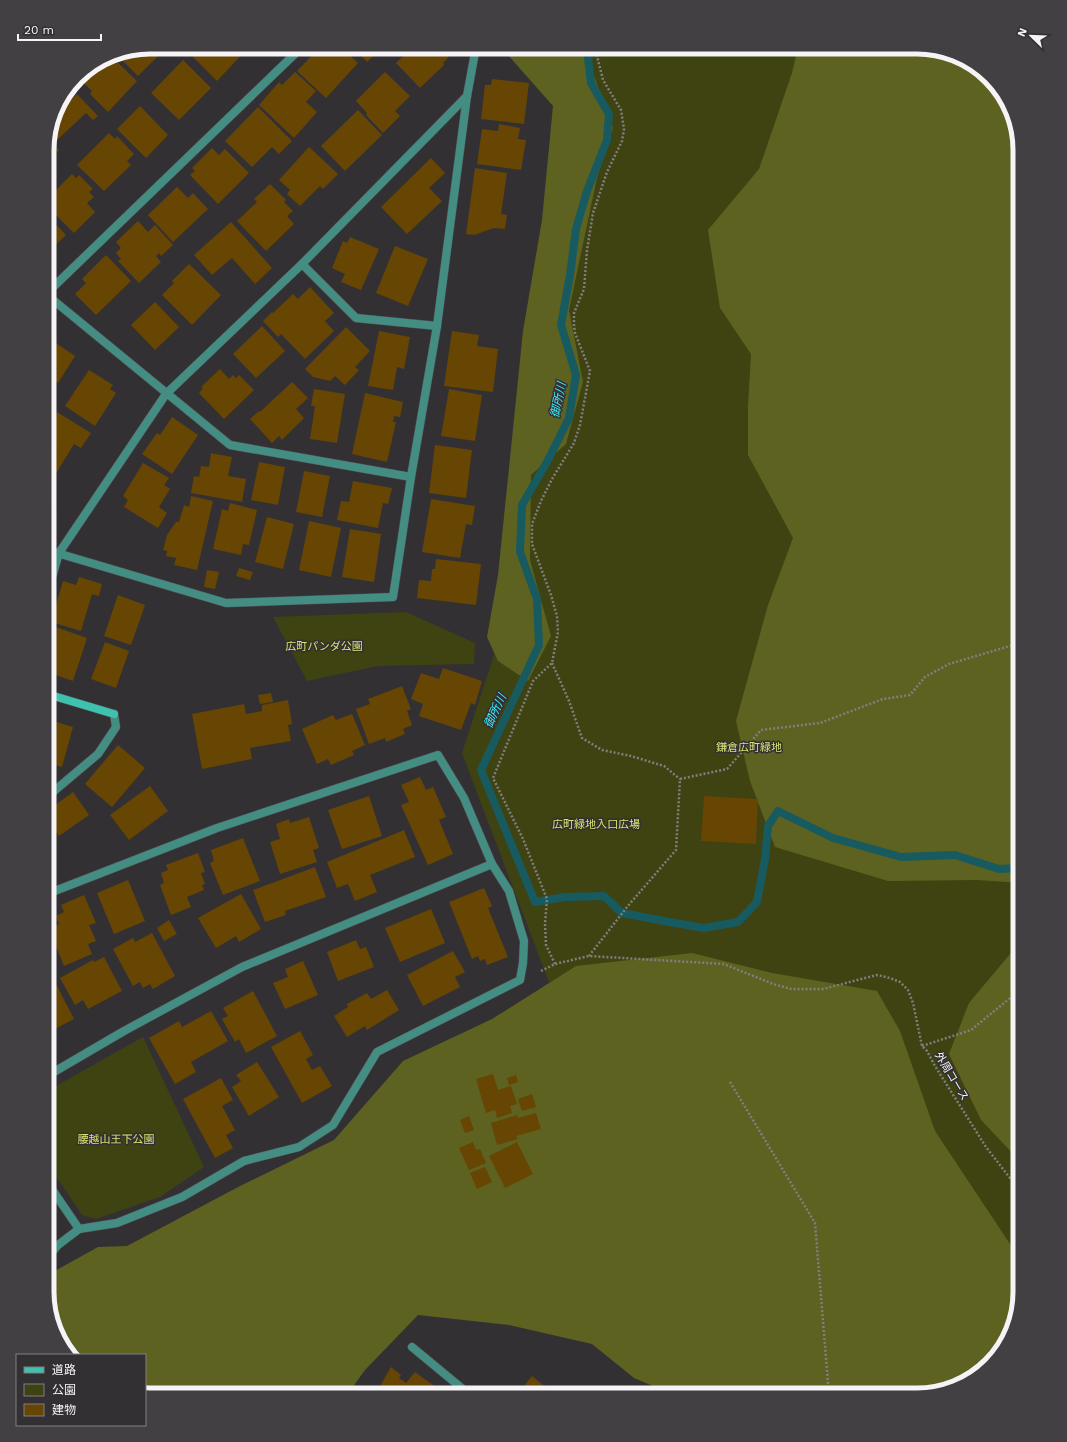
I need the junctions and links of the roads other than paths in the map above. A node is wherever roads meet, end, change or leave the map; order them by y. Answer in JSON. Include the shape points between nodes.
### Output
{"nodes":[{"id":1,"x":295,"y":54,"type":"edge"},
{"id":2,"x":475,"y":54,"type":"edge"},
{"id":3,"x":468,"y":96,"type":"junction"},
{"id":4,"x":302,"y":264,"type":"junction"},
{"id":5,"x":54,"y":287,"type":"edge"},
{"id":6,"x":54,"y":300,"type":"edge"},
{"id":7,"x":438,"y":326,"type":"junction"},
{"id":8,"x":166,"y":394,"type":"junction"},
{"id":9,"x":411,"y":478,"type":"junction"},
{"id":10,"x":54,"y":552,"type":"edge"},
{"id":11,"x":59,"y":553,"type":"junction"},
{"id":12,"x":54,"y":570,"type":"edge"},
{"id":13,"x":54,"y":696,"type":"edge"},
{"id":14,"x":54,"y":791,"type":"edge"},
{"id":15,"x":492,"y":864,"type":"junction"},
{"id":16,"x":54,"y":891,"type":"edge"},
{"id":17,"x":54,"y":1072,"type":"edge"},
{"id":18,"x":54,"y":1192,"type":"edge"},
{"id":19,"x":79,"y":1229,"type":"junction"},
{"id":20,"x":54,"y":1250,"type":"edge"},
{"id":21,"x":412,"y":1347,"type":"dead end"},
{"id":22,"x":462,"y":1388,"type":"edge"}],
"edges":[{"from":1,"to":5,"type":"street"},
{"from":2,"to":3,"type":"street"},
{"from":3,"to":4,"type":"street"},
{"from":3,"to":7,"type":"street"},
{"from":4,"to":7,"type":"street","via":[[356,318]]},
{"from":4,"to":8,"type":"street"},
{"from":6,"to":8,"type":"street"},
{"from":7,"to":9,"type":"street"},
{"from":8,"to":9,"type":"street","via":[[230,445]]},
{"from":8,"to":11,"type":"street"},
{"from":9,"to":11,"type":"street","via":[[393,597],[226,603]]},
{"from":10,"to":11,"type":"street"},
{"from":11,"to":12,"type":"street"},
{"from":13,"to":14,"type":"street","via":[[114,714],[116,727],[98,754]]},
{"from":15,"to":16,"type":"street","via":[[464,798],[438,755],[217,828]]},
{"from":15,"to":17,"type":"street","via":[[242,967]]},
{"from":15,"to":19,"type":"street","via":[[509,891],[524,941],[520,980],[376,1052],[333,1125],[299,1147],[244,1161],[182,1197],[117,1223]]},
{"from":18,"to":19,"type":"street"},
{"from":19,"to":20,"type":"street"},
{"from":21,"to":22,"type":"street"}]}
